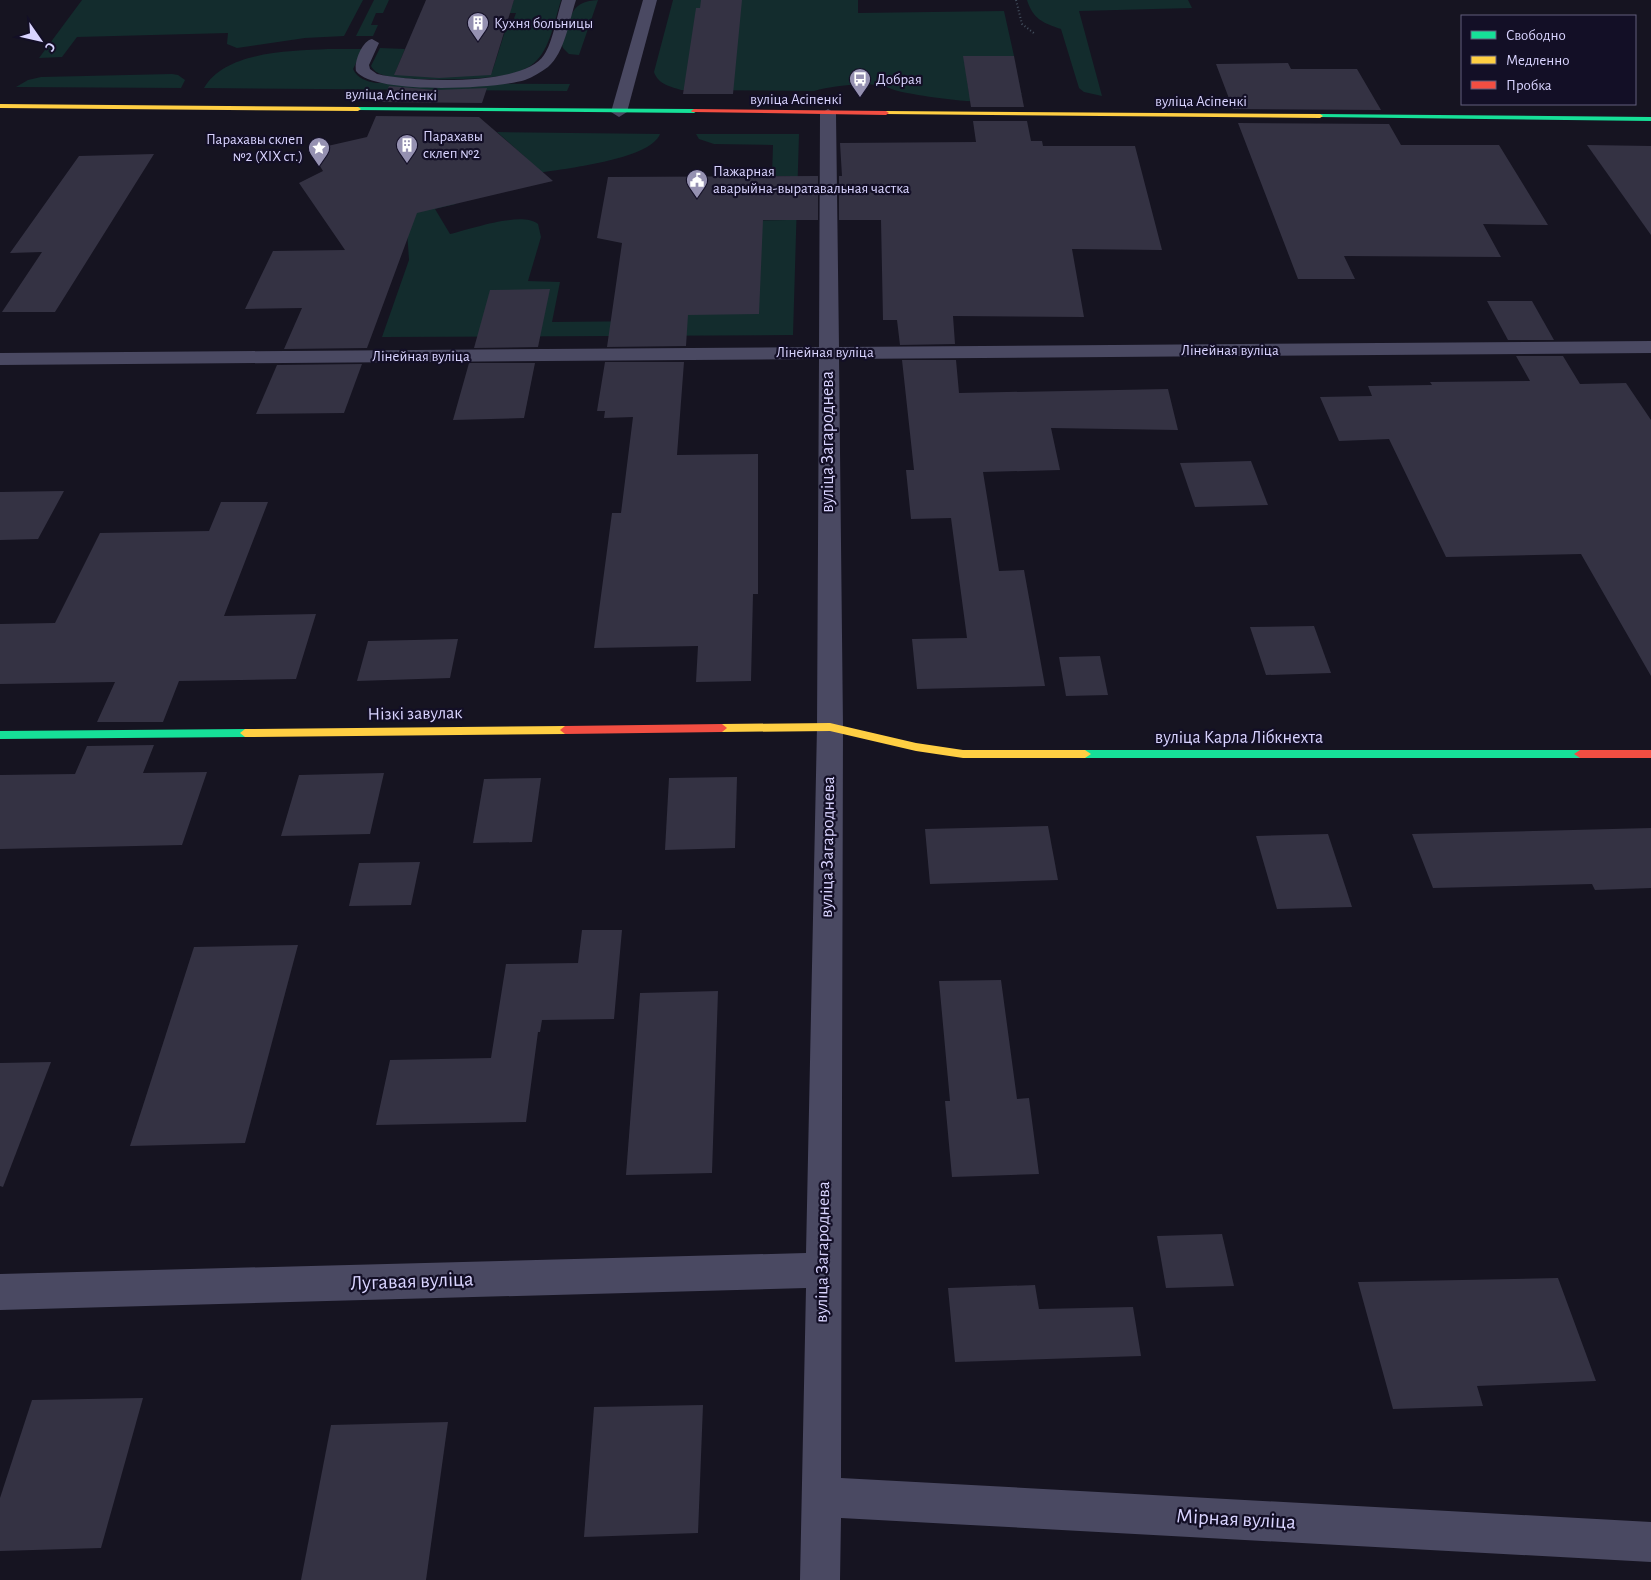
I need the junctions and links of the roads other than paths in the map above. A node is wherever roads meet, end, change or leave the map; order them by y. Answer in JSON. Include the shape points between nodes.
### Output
{"nodes":[{"id":1,"x":569,"y":0,"type":"edge"},
{"id":2,"x":650,"y":0,"type":"edge"},
{"id":3,"x":372,"y":44,"type":"dead end"},
{"id":4,"x":0,"y":106,"type":"edge"},
{"id":5,"x":619,"y":112,"type":"junction"},
{"id":6,"x":828,"y":114,"type":"junction"},
{"id":7,"x":1651,"y":119,"type":"edge"},
{"id":8,"x":1651,"y":347,"type":"edge"},
{"id":9,"x":827,"y":352,"type":"junction"},
{"id":10,"x":0,"y":360,"type":"edge"},
{"id":11,"x":830,"y":727,"type":"junction"},
{"id":12,"x":0,"y":735,"type":"edge"},
{"id":13,"x":1651,"y":754,"type":"edge"},
{"id":14,"x":823,"y":1270,"type":"junction"},
{"id":15,"x":0,"y":1292,"type":"edge"},
{"id":16,"x":821,"y":1497,"type":"junction"},
{"id":17,"x":1651,"y":1542,"type":"edge"},
{"id":18,"x":820,"y":1580,"type":"edge"}],
"edges":[{"from":1,"to":3,"type":"lane","via":[[551,56],[533,71],[519,77],[480,82],[385,80],[363,72],[362,65]]},
{"from":2,"to":5,"type":"street"},
{"from":4,"to":5,"type":"main road","name":"вуліца Асіпенкі"},
{"from":5,"to":6,"type":"main road","name":"вуліца Асіпенкі"},
{"from":6,"to":7,"type":"main road","name":"вуліца Асіпенкі"},
{"from":6,"to":9,"type":"street","name":"вуліца Загароднева"},
{"from":8,"to":9,"type":"street","name":"Лінейная вуліца"},
{"from":9,"to":10,"type":"street","name":"Лінейная вуліца"},
{"from":9,"to":11,"type":"street","name":"вуліца Загароднева"},
{"from":11,"to":12,"type":"main road","name":"Нізкі завулак"},
{"from":11,"to":13,"type":"main road","name":"вуліца Карла Лібкнехта","via":[[963,754]]},
{"from":11,"to":14,"type":"street","name":"вуліца Загароднева"},
{"from":14,"to":15,"type":"street","name":"Лугавая вуліца"},
{"from":14,"to":16,"type":"street","name":"вуліца Загароднева"},
{"from":16,"to":17,"type":"street","name":"Мірная вуліца"},
{"from":16,"to":18,"type":"street","name":"вуліца Загароднева"}]}
